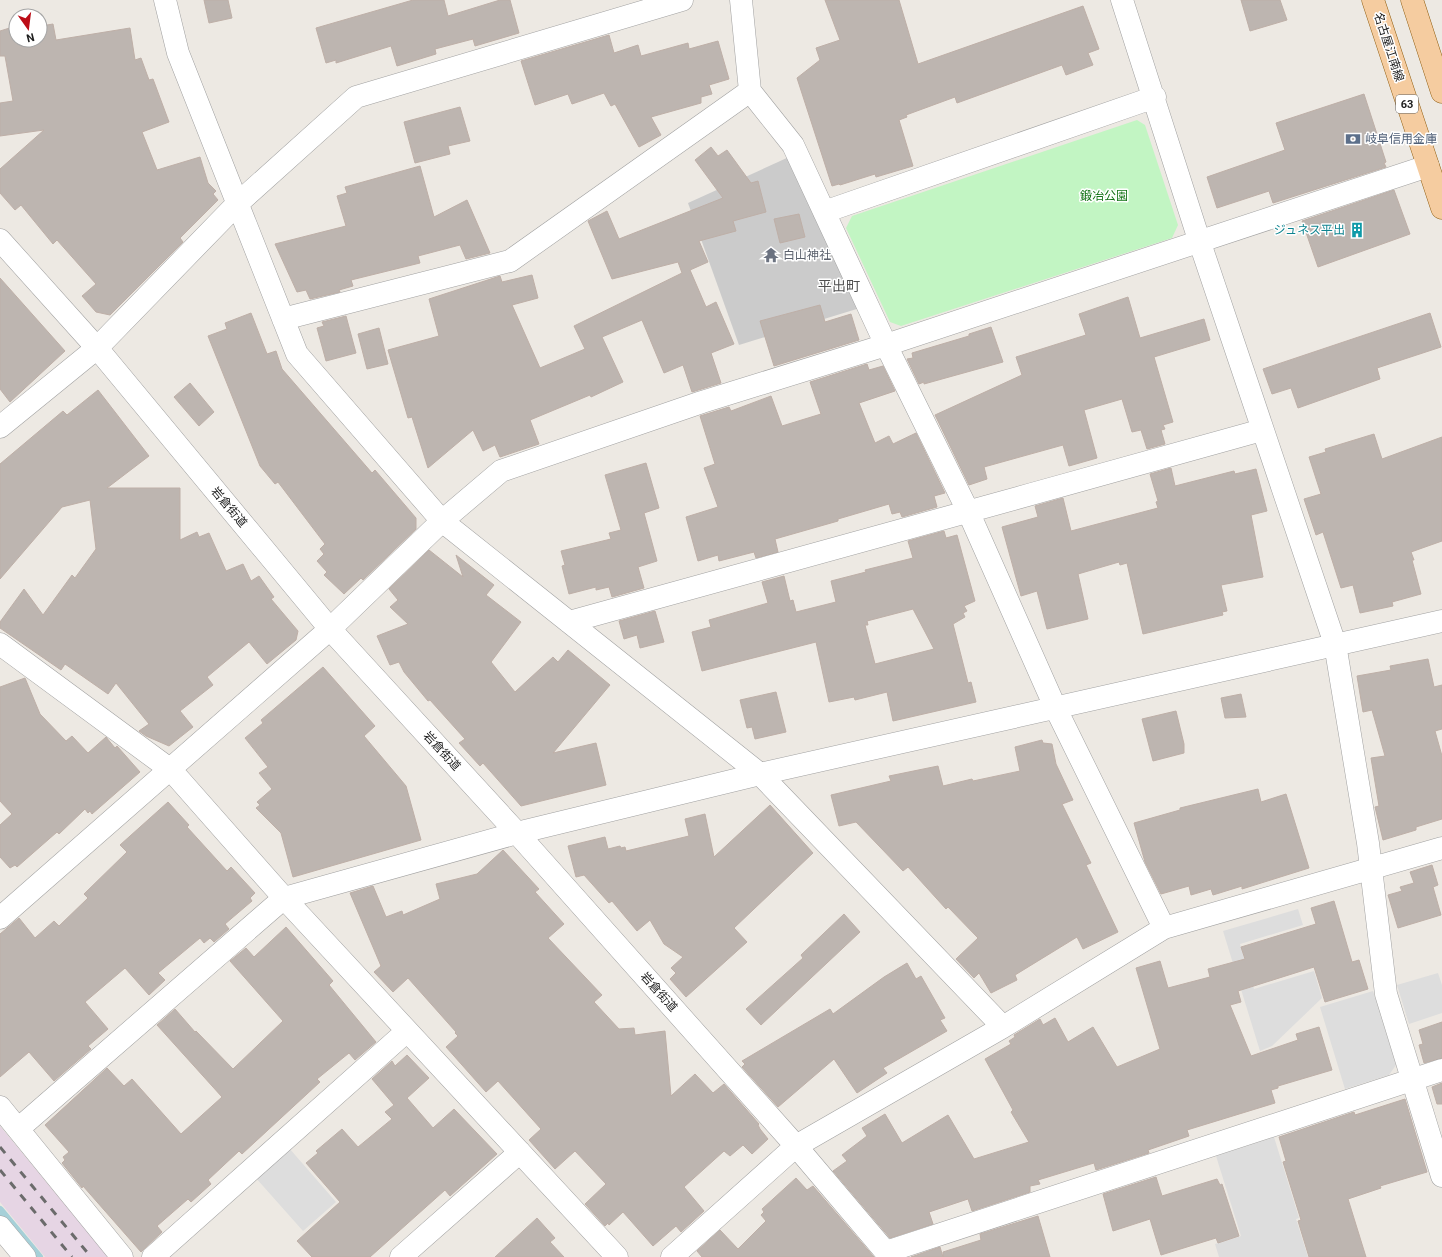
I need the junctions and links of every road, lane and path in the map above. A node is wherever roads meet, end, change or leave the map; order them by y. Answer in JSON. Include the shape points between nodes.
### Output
{"nodes":[{"id":1,"x":166,"y":0,"type":"edge"},
{"id":2,"x":682,"y":0,"type":"edge"},
{"id":3,"x":741,"y":0,"type":"edge"},
{"id":4,"x":1122,"y":0,"type":"edge"},
{"id":5,"x":1373,"y":0,"type":"edge"},
{"id":6,"x":1412,"y":0,"type":"edge"},
{"id":7,"x":750,"y":91,"type":"junction"},
{"id":8,"x":1442,"y":92,"type":"edge"},
{"id":9,"x":1154,"y":97,"type":"junction"},
{"id":10,"x":1428,"y":166,"type":"junction"},
{"id":11,"x":237,"y":204,"type":"junction"},
{"id":12,"x":1442,"y":208,"type":"edge"},
{"id":13,"x":824,"y":212,"type":"junction"},
{"id":14,"x":0,"y":240,"type":"edge"},
{"id":15,"x":1200,"y":243,"type":"junction"},
{"id":16,"x":283,"y":318,"type":"junction"},
{"id":17,"x":886,"y":345,"type":"junction"},
{"id":18,"x":97,"y":348,"type":"junction"},
{"id":19,"x":0,"y":427,"type":"edge"},
{"id":20,"x":1262,"y":430,"type":"junction"},
{"id":21,"x":968,"y":511,"type":"junction"},
{"id":22,"x":442,"y":521,"type":"junction"},
{"id":23,"x":1442,"y":621,"type":"edge"},
{"id":24,"x":569,"y":622,"type":"junction"},
{"id":25,"x":330,"y":629,"type":"junction"},
{"id":26,"x":1335,"y":644,"type":"junction"},
{"id":27,"x":4,"y":654,"type":"edge"},
{"id":28,"x":1055,"y":707,"type":"junction"},
{"id":29,"x":171,"y":770,"type":"junction"},
{"id":30,"x":760,"y":774,"type":"junction"},
{"id":31,"x":517,"y":833,"type":"junction"},
{"id":32,"x":1442,"y":848,"type":"edge"},
{"id":33,"x":1371,"y":869,"type":"junction"},
{"id":34,"x":284,"y":898,"type":"junction"},
{"id":35,"x":0,"y":918,"type":"edge"},
{"id":36,"x":1164,"y":928,"type":"junction"},
{"id":37,"x":1003,"y":1027,"type":"junction"},
{"id":38,"x":407,"y":1031,"type":"junction"},
{"id":39,"x":1442,"y":1070,"type":"edge"},
{"id":40,"x":1411,"y":1080,"type":"junction"},
{"id":41,"x":0,"y":1107,"type":"edge"},
{"id":42,"x":18,"y":1129,"type":"junction"},
{"id":43,"x":796,"y":1146,"type":"junction"},
{"id":44,"x":520,"y":1152,"type":"junction"},
{"id":45,"x":1442,"y":1176,"type":"edge"},
{"id":46,"x":0,"y":1227,"type":"edge"},
{"id":47,"x":888,"y":1255,"type":"edge"},
{"id":48,"x":25,"y":1257,"type":"edge"},
{"id":49,"x":122,"y":1257,"type":"edge"},
{"id":50,"x":154,"y":1257,"type":"edge"},
{"id":51,"x":401,"y":1257,"type":"edge"},
{"id":52,"x":617,"y":1257,"type":"edge"},
{"id":53,"x":672,"y":1257,"type":"edge"}],
"edges":[{"from":1,"to":11,"type":"street","via":[[178,53]]},
{"from":2,"to":11,"type":"street","via":[[356,97]]},
{"from":3,"to":7,"type":"street"},
{"from":4,"to":9,"type":"street"},
{"from":5,"to":10,"type":"main road","name":"名古屋江南線","number":"63"},
{"from":6,"to":8,"type":"main road"},
{"from":7,"to":13,"type":"street","via":[[793,146]]},
{"from":7,"to":16,"type":"street","via":[[510,261]]},
{"from":9,"to":13,"type":"street"},
{"from":9,"to":15,"type":"street"},
{"from":10,"to":12,"type":"main road","name":"名古屋江南線","number":"63"},
{"from":10,"to":15,"type":"street"},
{"from":11,"to":16,"type":"street"},
{"from":11,"to":18,"type":"street"},
{"from":13,"to":17,"type":"street"},
{"from":14,"to":18,"type":"street","name":"岩倉街道"},
{"from":15,"to":17,"type":"street"},
{"from":15,"to":20,"type":"street"},
{"from":16,"to":22,"type":"street","via":[[297,354]]},
{"from":17,"to":21,"type":"street"},
{"from":17,"to":22,"type":"street","via":[[702,402],[501,471]]},
{"from":18,"to":19,"type":"street"},
{"from":18,"to":25,"type":"street","name":"岩倉街道"},
{"from":20,"to":21,"type":"street"},
{"from":20,"to":26,"type":"street"},
{"from":21,"to":24,"type":"street"},
{"from":21,"to":28,"type":"street"},
{"from":22,"to":24,"type":"street"},
{"from":22,"to":25,"type":"street"},
{"from":23,"to":26,"type":"street"},
{"from":24,"to":30,"type":"street"},
{"from":25,"to":29,"type":"street"},
{"from":25,"to":31,"type":"street","name":"岩倉街道"},
{"from":26,"to":28,"type":"street"},
{"from":26,"to":33,"type":"street"},
{"from":27,"to":29,"type":"street"},
{"from":28,"to":30,"type":"street"},
{"from":28,"to":36,"type":"street"},
{"from":29,"to":34,"type":"street"},
{"from":29,"to":35,"type":"street"},
{"from":30,"to":31,"type":"street"},
{"from":30,"to":37,"type":"street"},
{"from":31,"to":34,"type":"street"},
{"from":31,"to":43,"type":"street","name":"岩倉街道"},
{"from":32,"to":33,"type":"street"},
{"from":33,"to":36,"type":"street"},
{"from":33,"to":40,"type":"street","via":[[1386,994]]},
{"from":34,"to":38,"type":"street"},
{"from":34,"to":42,"type":"street"},
{"from":36,"to":37,"type":"street"},
{"from":37,"to":43,"type":"street"},
{"from":38,"to":44,"type":"street"},
{"from":38,"to":50,"type":"street"},
{"from":39,"to":40,"type":"street"},
{"from":40,"to":45,"type":"street"},
{"from":40,"to":47,"type":"street"},
{"from":41,"to":42,"type":"street"},
{"from":42,"to":49,"type":"street"},
{"from":43,"to":47,"type":"street","name":"岩倉街道"},
{"from":43,"to":53,"type":"street"},
{"from":44,"to":51,"type":"street"},
{"from":44,"to":52,"type":"street"},
{"from":46,"to":48,"type":"street"}]}
